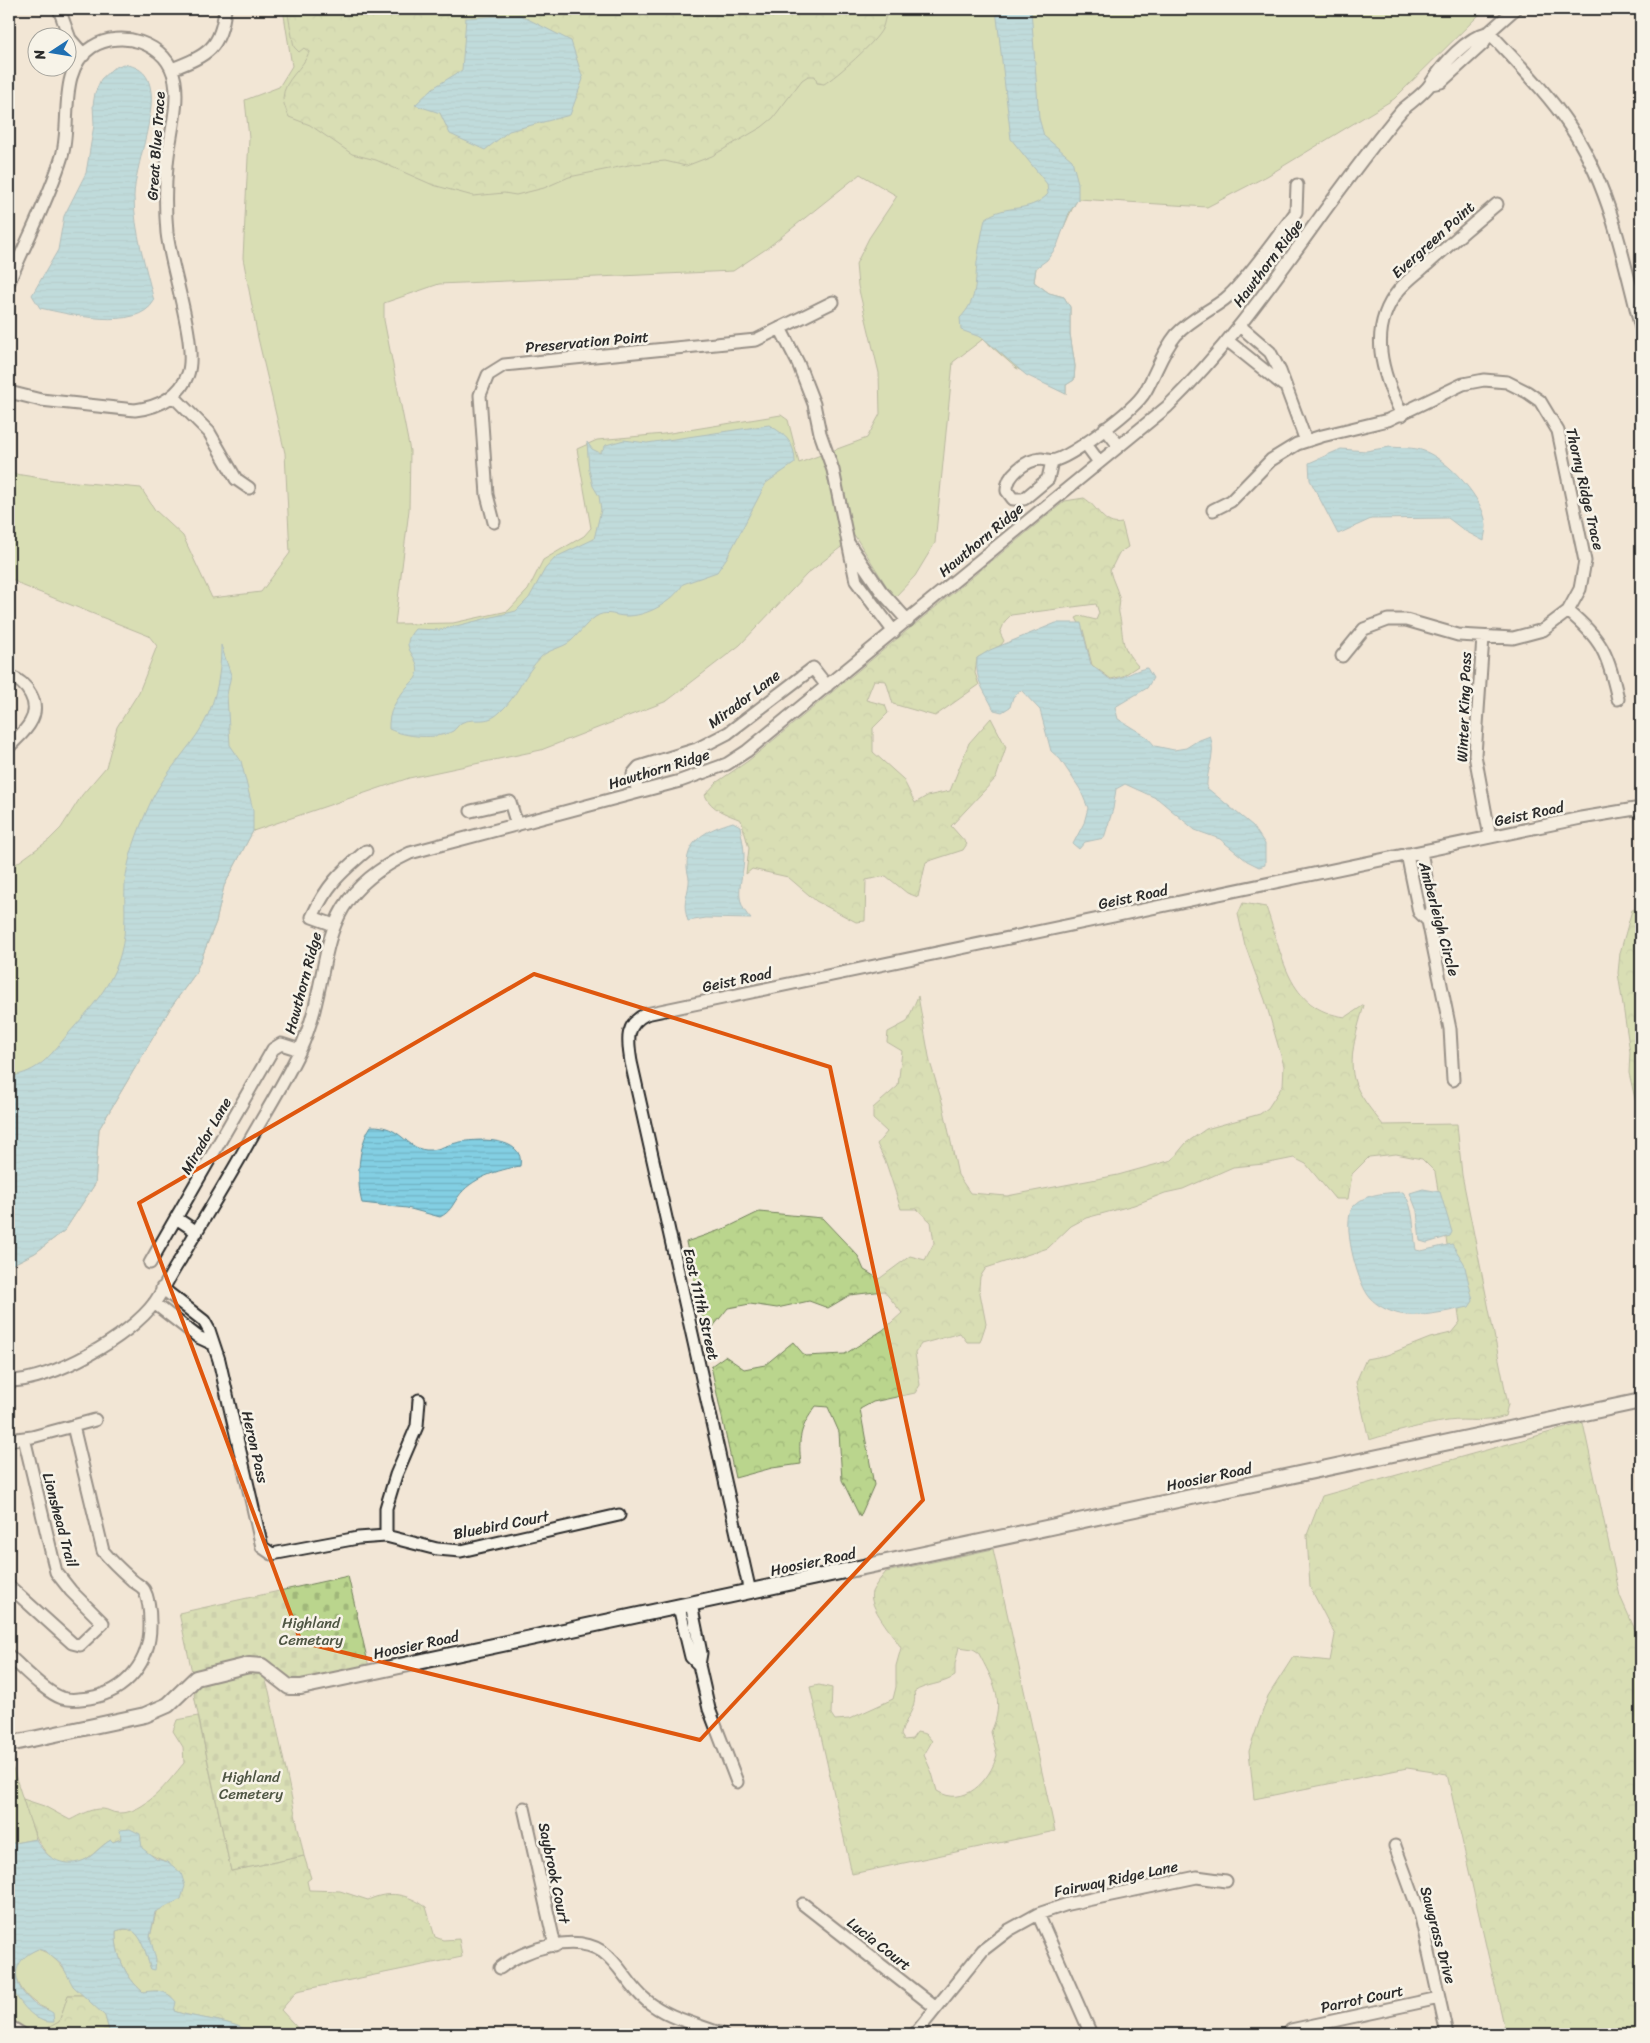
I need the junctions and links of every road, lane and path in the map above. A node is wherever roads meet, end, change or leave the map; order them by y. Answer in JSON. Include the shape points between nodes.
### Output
{"nodes":[{"id":1,"x":59,"y":9,"type":"edge"},
{"id":2,"x":225,"y":9,"type":"edge"},
{"id":3,"x":1515,"y":9,"type":"edge"},
{"id":4,"x":1490,"y":32,"type":"junction"},
{"id":5,"x":84,"y":55,"type":"junction"},
{"id":6,"x":172,"y":68,"type":"junction"},
{"id":7,"x":1297,"y":185,"type":"dead end"},
{"id":8,"x":1496,"y":204,"type":"dead end"},
{"id":9,"x":9,"y":282,"type":"edge"},
{"id":10,"x":833,"y":302,"type":"dead end"},
{"id":11,"x":1240,"y":326,"type":"junction"},
{"id":12,"x":780,"y":328,"type":"junction"},
{"id":13,"x":1641,"y":328,"type":"edge"},
{"id":14,"x":1228,"y":341,"type":"junction"},
{"id":15,"x":1286,"y":388,"type":"junction"},
{"id":16,"x":9,"y":392,"type":"edge"},
{"id":17,"x":173,"y":396,"type":"junction"},
{"id":18,"x":1402,"y":415,"type":"junction"},
{"id":19,"x":1104,"y":428,"type":"junction"},
{"id":20,"x":1306,"y":440,"type":"junction"},
{"id":21,"x":1085,"y":443,"type":"junction"},
{"id":22,"x":1119,"y":446,"type":"junction"},
{"id":23,"x":1052,"y":461,"type":"dead end"},
{"id":24,"x":1099,"y":462,"type":"junction"},
{"id":25,"x":249,"y":488,"type":"dead end"},
{"id":26,"x":1213,"y":510,"type":"dead end"},
{"id":27,"x":494,"y":522,"type":"dead end"},
{"id":28,"x":848,"y":542,"type":"junction"},
{"id":29,"x":1568,"y":611,"type":"junction"},
{"id":30,"x":908,"y":621,"type":"junction"},
{"id":31,"x":894,"y":632,"type":"junction"},
{"id":32,"x":1483,"y":637,"type":"junction"},
{"id":33,"x":1342,"y":656,"type":"dead end"},
{"id":34,"x":9,"y":676,"type":"edge"},
{"id":35,"x":828,"y":686,"type":"junction"},
{"id":36,"x":1618,"y":698,"type":"dead end"},
{"id":37,"x":9,"y":747,"type":"edge"},
{"id":38,"x":638,"y":792,"type":"junction"},
{"id":39,"x":1641,"y":808,"type":"edge"},
{"id":40,"x":471,"y":812,"type":"dead end"},
{"id":41,"x":516,"y":825,"type":"junction"},
{"id":42,"x":1490,"y":837,"type":"junction"},
{"id":43,"x":366,"y":851,"type":"dead end"},
{"id":44,"x":1421,"y":852,"type":"junction"},
{"id":45,"x":1408,"y":854,"type":"junction"},
{"id":46,"x":1428,"y":921,"type":"junction"},
{"id":47,"x":334,"y":925,"type":"junction"},
{"id":48,"x":633,"y":1022,"type":"joint"},
{"id":49,"x":300,"y":1050,"type":"junction"},
{"id":50,"x":1453,"y":1080,"type":"dead end"},
{"id":51,"x":176,"y":1218,"type":"junction"},
{"id":52,"x":196,"y":1232,"type":"junction"},
{"id":53,"x":150,"y":1263,"type":"dead end"},
{"id":54,"x":162,"y":1288,"type":"junction"},
{"id":55,"x":154,"y":1303,"type":"junction"},
{"id":56,"x":214,"y":1344,"type":"junction"},
{"id":57,"x":9,"y":1381,"type":"edge"},
{"id":58,"x":419,"y":1400,"type":"dead end"},
{"id":59,"x":1641,"y":1401,"type":"edge"},
{"id":60,"x":95,"y":1420,"type":"dead end"},
{"id":61,"x":73,"y":1426,"type":"junction"},
{"id":62,"x":24,"y":1438,"type":"junction"},
{"id":63,"x":9,"y":1440,"type":"edge"},
{"id":64,"x":618,"y":1515,"type":"dead end"},
{"id":65,"x":386,"y":1536,"type":"junction"},
{"id":66,"x":272,"y":1554,"type":"joint"},
{"id":67,"x":9,"y":1586,"type":"edge"},
{"id":68,"x":750,"y":1592,"type":"junction"},
{"id":69,"x":685,"y":1605,"type":"junction"},
{"id":70,"x":12,"y":1662,"type":"edge"},
{"id":71,"x":9,"y":1744,"type":"edge"},
{"id":72,"x":737,"y":1782,"type":"dead end"},
{"id":73,"x":524,"y":1808,"type":"dead end"},
{"id":74,"x":1395,"y":1846,"type":"dead end"},
{"id":75,"x":1226,"y":1881,"type":"dead end"},
{"id":76,"x":803,"y":1904,"type":"dead end"},
{"id":77,"x":1038,"y":1914,"type":"junction"},
{"id":78,"x":555,"y":1946,"type":"junction"},
{"id":79,"x":500,"y":1968,"type":"dead end"},
{"id":80,"x":1439,"y":1998,"type":"junction"},
{"id":81,"x":936,"y":2008,"type":"junction"},
{"id":82,"x":9,"y":2026,"type":"edge"},
{"id":83,"x":1291,"y":2030,"type":"dead end"},
{"id":84,"x":22,"y":2034,"type":"edge"},
{"id":85,"x":722,"y":2034,"type":"edge"},
{"id":86,"x":915,"y":2034,"type":"edge"},
{"id":87,"x":1091,"y":2034,"type":"edge"},
{"id":88,"x":1448,"y":2034,"type":"edge"}],
"edges":[{"from":1,"to":5,"type":"street","via":[[70,40]]},
{"from":2,"to":6,"type":"street","via":[[223,29],[216,42],[205,53]]},
{"from":3,"to":4,"type":"street","name":"Hawthorn Ridge"},
{"from":4,"to":11,"type":"street","name":"Hawthorn Ridge","via":[[1484,43],[1441,82],[1431,84],[1383,132]]},
{"from":4,"to":13,"type":"street","via":[[1558,112],[1590,162],[1611,215]]},
{"from":5,"to":6,"type":"street","via":[[92,47],[109,40],[131,40],[146,44]]},
{"from":5,"to":9,"type":"street","via":[[70,80],[62,155]]},
{"from":6,"to":17,"type":"street","name":"Great Blue Trace","via":[[176,107],[167,163],[167,224],[171,264],[191,359],[188,375]]},
{"from":7,"to":19,"type":"street","via":[[1296,212],[1273,243],[1224,299],[1175,337],[1140,400]]},
{"from":8,"to":18,"type":"street","name":"Evergreen Point","via":[[1404,284],[1387,307],[1382,324],[1381,358],[1385,377]]},
{"from":10,"to":12,"type":"street","name":"Preservation Point"},
{"from":11,"to":14,"type":"street","name":"Hawthorn Ridge"},
{"from":11,"to":15,"type":"street","via":[[1270,352]]},
{"from":12,"to":27,"type":"street","name":"Preservation Point","via":[[756,340],[496,368],[488,375],[480,395],[486,495]]},
{"from":12,"to":28,"type":"street","via":[[814,404],[820,434],[833,470]]},
{"from":14,"to":15,"type":"street"},
{"from":14,"to":22,"type":"street","name":"Hawthorn Ridge","via":[[1173,401]]},
{"from":15,"to":20,"type":"street"},
{"from":16,"to":17,"type":"street","name":"Great Blue Trace","via":[[49,401],[135,410],[150,408]]},
{"from":17,"to":25,"type":"street","via":[[209,432],[236,478]]},
{"from":18,"to":20,"type":"street","name":"Thorny Ridge Trace","via":[[1374,425]]},
{"from":18,"to":29,"type":"street","name":"Thorny Ridge Trace","via":[[1463,384],[1484,380],[1507,382],[1540,402],[1558,431],[1586,561],[1580,589]]},
{"from":19,"to":21,"type":"street"},
{"from":19,"to":22,"type":"street"},
{"from":20,"to":26,"type":"street","name":"Thorny Ridge Trace","via":[[1276,457],[1231,501]]},
{"from":21,"to":23,"type":"street"},
{"from":21,"to":24,"type":"street"},
{"from":22,"to":24,"type":"street","name":"Hawthorn Ridge"},
{"from":24,"to":30,"type":"street","name":"Hawthorn Ridge"},
{"from":28,"to":30,"type":"street","via":[[881,591]]},
{"from":28,"to":31,"type":"street","via":[[856,581]]},
{"from":29,"to":32,"type":"street","name":"Thorny Ridge Trace","via":[[1533,635]]},
{"from":29,"to":36,"type":"street","via":[[1594,635],[1605,652]]},
{"from":30,"to":31,"type":"street","name":"Hawthorn Ridge"},
{"from":31,"to":35,"type":"street","name":"Hawthorn Ridge"},
{"from":32,"to":33,"type":"street","name":"Thorny Ridge Trace","via":[[1448,634],[1406,620],[1388,620],[1364,629]]},
{"from":32,"to":42,"type":"street","name":"Winter King Pass","via":[[1475,755]]},
{"from":34,"to":37,"type":"street","via":[[18,679],[29,690],[35,706],[31,722]]},
{"from":35,"to":38,"type":"street","name":"Hawthorn Ridge","via":[[727,764],[704,774]]},
{"from":35,"to":38,"type":"street","name":"Mirador Lane","via":[[814,668],[728,733],[689,752],[639,767],[633,774]]},
{"from":38,"to":41,"type":"street","name":"Hawthorn Ridge"},
{"from":39,"to":42,"type":"street","name":"Geist Road"},
{"from":40,"to":41,"type":"street","via":[[510,802]]},
{"from":41,"to":47,"type":"street","name":"Hawthorn Ridge","via":[[410,853],[392,861],[361,884]]},
{"from":42,"to":44,"type":"street","name":"Geist Road"},
{"from":43,"to":47,"type":"street","via":[[324,892],[312,917]]},
{"from":44,"to":45,"type":"street","name":"Geist Road"},
{"from":44,"to":46,"type":"street","via":[[1432,908]]},
{"from":45,"to":46,"type":"street","name":"Amberleigh Circle","via":[[1419,912]]},
{"from":45,"to":48,"type":"street","name":"Geist Road","via":[[646,1014]]},
{"from":46,"to":50,"type":"street","name":"Amberleigh Circle","via":[[1450,1029]]},
{"from":47,"to":49,"type":"street","name":"Hawthorn Ridge","via":[[310,1024]]},
{"from":48,"to":68,"type":"street","name":"East 111th Street","via":[[628,1035],[631,1062]]},
{"from":49,"to":51,"type":"street","name":"Mirador Lane","via":[[281,1044],[273,1049]]},
{"from":49,"to":52,"type":"street","name":"Hawthorn Ridge"},
{"from":51,"to":52,"type":"street"},
{"from":51,"to":53,"type":"street","name":"Mirador Lane"},
{"from":52,"to":54,"type":"street","name":"Hawthorn Ridge"},
{"from":54,"to":55,"type":"street","name":"Hawthorn Ridge"},
{"from":54,"to":56,"type":"street","name":"Heron Pass","via":[[204,1321]]},
{"from":55,"to":56,"type":"street","via":[[198,1337]]},
{"from":55,"to":57,"type":"street","name":"Hawthorn Ridge","via":[[91,1355],[54,1370]]},
{"from":56,"to":66,"type":"street","name":"Heron Pass","via":[[262,1546]]},
{"from":58,"to":65,"type":"street","via":[[418,1426],[396,1475],[386,1508]]},
{"from":59,"to":68,"type":"street","name":"Hoosier Road"},
{"from":60,"to":61,"type":"street"},
{"from":61,"to":62,"type":"street"},
{"from":61,"to":70,"type":"street","via":[[103,1551],[112,1563],[143,1589],[150,1616],[150,1638],[145,1656],[128,1679],[108,1693],[93,1697],[63,1698]]},
{"from":62,"to":63,"type":"street"},
{"from":62,"to":67,"type":"street","name":"Lionshead Trail","via":[[56,1572],[103,1623],[80,1646],[72,1643]]},
{"from":64,"to":65,"type":"street","name":"Bluebird Court","via":[[461,1551],[438,1549]]},
{"from":65,"to":66,"type":"street","name":"Bluebird Court"},
{"from":68,"to":69,"type":"street","name":"Hoosier Road"},
{"from":69,"to":71,"type":"street","name":"Hoosier Road","via":[[300,1687],[289,1687],[262,1666],[249,1665],[196,1678],[168,1704],[145,1715]]},
{"from":69,"to":72,"type":"street","via":[[691,1657],[699,1665],[709,1709]]},
{"from":73,"to":78,"type":"street","name":"Saybrook Court"},
{"from":74,"to":80,"type":"street","name":"Sawgrass Drive","via":[[1421,1918]]},
{"from":75,"to":77,"type":"street","name":"Fairway Ridge Lane","via":[[1197,1877],[1068,1904]]},
{"from":76,"to":81,"type":"street","name":"Lucia Court"},
{"from":77,"to":81,"type":"street","name":"Fairway Ridge Lane","via":[[1008,1930],[984,1950]]},
{"from":77,"to":87,"type":"street"},
{"from":78,"to":79,"type":"street","via":[[518,1955]]},
{"from":78,"to":85,"type":"street","via":[[584,1944],[602,1952],[656,2008]]},
{"from":80,"to":83,"type":"street","name":"Parrot Court"},
{"from":80,"to":88,"type":"street","name":"Sawgrass Drive"},
{"from":81,"to":86,"type":"street","name":"Fairway Ridge Lane"},
{"from":82,"to":84,"type":"street"}]}
